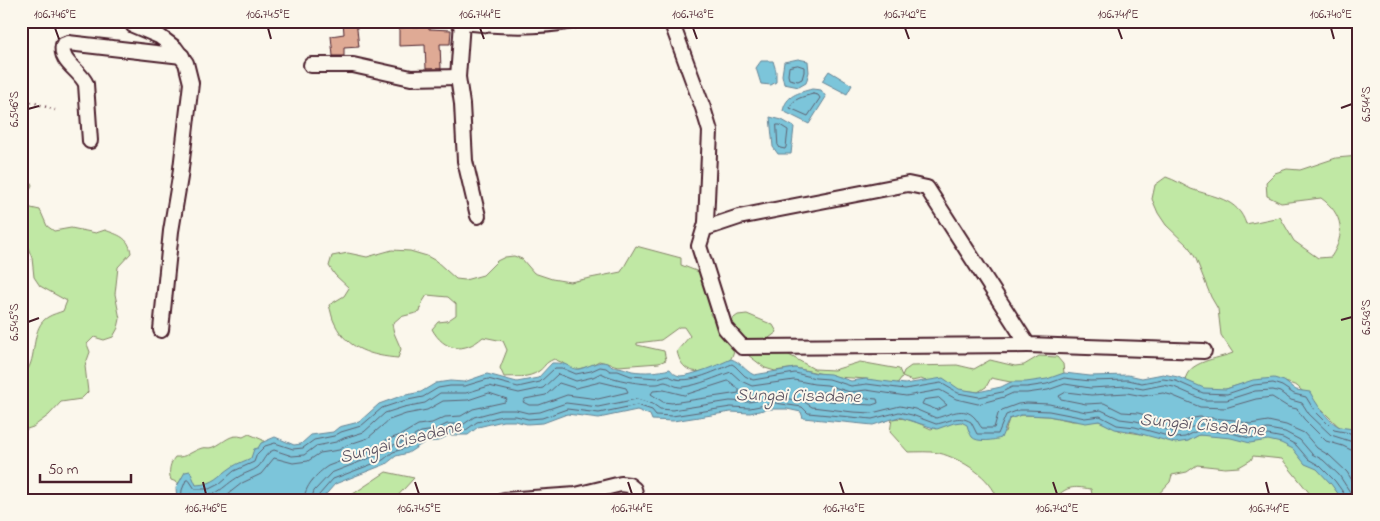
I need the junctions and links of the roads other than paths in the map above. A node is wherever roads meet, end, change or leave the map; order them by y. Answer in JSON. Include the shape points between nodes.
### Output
{"nodes":[{"id":1,"x":457,"y":21,"type":"edge"},
{"id":2,"x":573,"y":21,"type":"edge"},
{"id":3,"x":671,"y":21,"type":"edge"},
{"id":4,"x":462,"y":22,"type":"edge"},
{"id":5,"x":132,"y":23,"type":"edge"},
{"id":6,"x":505,"y":23,"type":"edge"},
{"id":7,"x":131,"y":50,"type":"junction"},
{"id":8,"x":182,"y":56,"type":"junction"},
{"id":9,"x":312,"y":65,"type":"dead end"},
{"id":10,"x":458,"y":77,"type":"junction"},
{"id":11,"x":90,"y":141,"type":"dead end"},
{"id":12,"x":478,"y":216,"type":"dead end"},
{"id":13,"x":706,"y":222,"type":"junction"},
{"id":14,"x":161,"y":330,"type":"dead end"},
{"id":15,"x":1028,"y":345,"type":"junction"},
{"id":16,"x":1204,"y":351,"type":"dead end"},
{"id":17,"x":504,"y":500,"type":"edge"},
{"id":18,"x":637,"y":500,"type":"edge"}],
"edges":[{"from":1,"to":4,"type":"street"},
{"from":2,"to":6,"type":"street","via":[[553,25]]},
{"from":3,"to":13,"type":"street","via":[[710,131]]},
{"from":4,"to":6,"type":"street"},
{"from":4,"to":10,"type":"street"},
{"from":5,"to":7,"type":"street"},
{"from":5,"to":8,"type":"street","via":[[168,41]]},
{"from":7,"to":8,"type":"street"},
{"from":7,"to":11,"type":"street","via":[[68,42],[63,45],[62,53],[86,84]]},
{"from":8,"to":14,"type":"street","via":[[191,83]]},
{"from":9,"to":10,"type":"street","via":[[353,65],[412,78]]},
{"from":10,"to":12,"type":"street","via":[[465,161]]},
{"from":13,"to":15,"type":"street","via":[[710,228],[739,216],[908,184],[927,188]]},
{"from":13,"to":15,"type":"street","via":[[699,246],[725,328],[742,347]]},
{"from":15,"to":16,"type":"street"},
{"from":17,"to":18,"type":"street","via":[[576,495],[621,484],[634,489]]}]}
